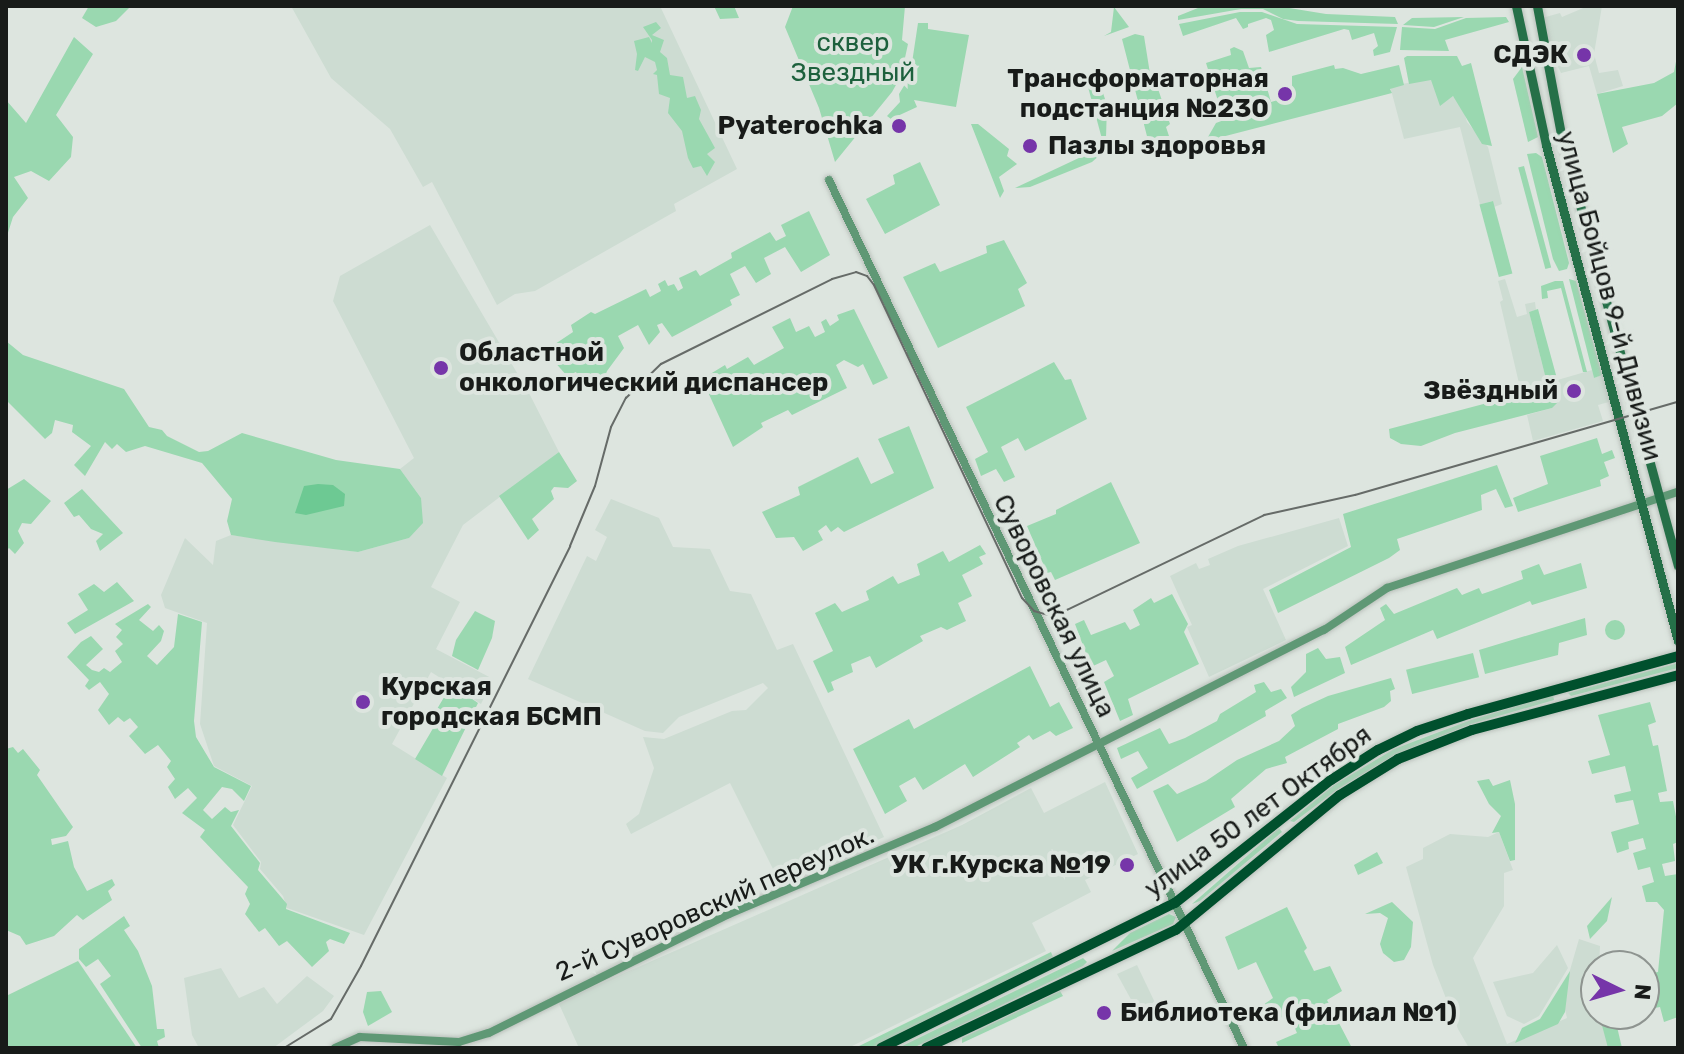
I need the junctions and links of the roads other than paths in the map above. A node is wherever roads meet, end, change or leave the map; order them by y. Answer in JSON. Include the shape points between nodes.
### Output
{"nodes":[{"id":1,"x":1516,"y":6,"type":"edge"},
{"id":2,"x":1537,"y":6,"type":"edge"},
{"id":3,"x":829,"y":180,"type":"dead end"},
{"id":4,"x":1678,"y":492,"type":"edge"},
{"id":5,"x":1660,"y":498,"type":"junction"},
{"id":6,"x":1641,"y":503,"type":"junction"},
{"id":7,"x":1678,"y":566,"type":"edge"},
{"id":8,"x":1678,"y":641,"type":"edge"},
{"id":9,"x":1678,"y":656,"type":"edge"},
{"id":10,"x":1678,"y":675,"type":"edge"},
{"id":11,"x":1098,"y":744,"type":"junction"},
{"id":12,"x":1175,"y":903,"type":"junction"},
{"id":13,"x":1185,"y":923,"type":"junction"},
{"id":14,"x":1108,"y":938,"type":"junction"},
{"id":15,"x":1089,"y":948,"type":"junction"},
{"id":16,"x":1115,"y":957,"type":"junction"},
{"id":17,"x":1097,"y":965,"type":"junction"},
{"id":18,"x":336,"y":1047,"type":"edge"},
{"id":19,"x":881,"y":1048,"type":"edge"},
{"id":20,"x":926,"y":1048,"type":"edge"},
{"id":21,"x":1244,"y":1048,"type":"edge"}],
"edges":[{"from":1,"to":6,"type":"main road","name":"улица Бойцов 9-й Дивизии","via":[[1546,145]]},
{"from":2,"to":5,"type":"main road","name":"улица Бойцов 9-й Дивизии","via":[[1562,139]]},
{"from":3,"to":11,"type":"street","name":"Суворовская улица"},
{"from":4,"to":5,"type":"street","name":"2-й Суворовский переулок."},
{"from":5,"to":6,"type":"street","name":"2-й Суворовский переулок."},
{"from":5,"to":7,"type":"main road","name":"улица Бойцов 9-й Дивизии"},
{"from":6,"to":8,"type":"main road","name":"улица Бойцов 9-й Дивизии"},
{"from":6,"to":11,"type":"street","name":"2-й Суворовский переулок.","via":[[1387,588],[1324,630]]},
{"from":9,"to":12,"type":"main road","name":"улица 50 лет Октября","via":[[1468,714],[1378,750],[1331,780]]},
{"from":10,"to":13,"type":"main road","name":"улица 50 лет Октября","via":[[1472,730],[1398,759],[1291,832]]},
{"from":11,"to":12,"type":"street","name":"Суворовская улица"},
{"from":11,"to":18,"type":"street","name":"2-й Суворовский переулок.","via":[[935,827],[729,914],[489,1033],[459,1042],[360,1037]]},
{"from":12,"to":13,"type":"street","name":"Суворовская улица"},
{"from":12,"to":14,"type":"main road","name":"улица 50 лет Октября"},
{"from":13,"to":16,"type":"main road","name":"улица 50 лет Октября"},
{"from":13,"to":21,"type":"street","name":"Суворовская улица"},
{"from":14,"to":15,"type":"main road","name":"улица 50 лет Октября"},
{"from":14,"to":16,"type":"main road","via":[[1104,951]]},
{"from":15,"to":17,"type":"main road","via":[[1099,953]]},
{"from":15,"to":19,"type":"main road","name":"улица 50 лет Октября"},
{"from":16,"to":17,"type":"main road","name":"улица 50 лет Октября"},
{"from":17,"to":20,"type":"main road","name":"улица 50 лет Октября"}]}
